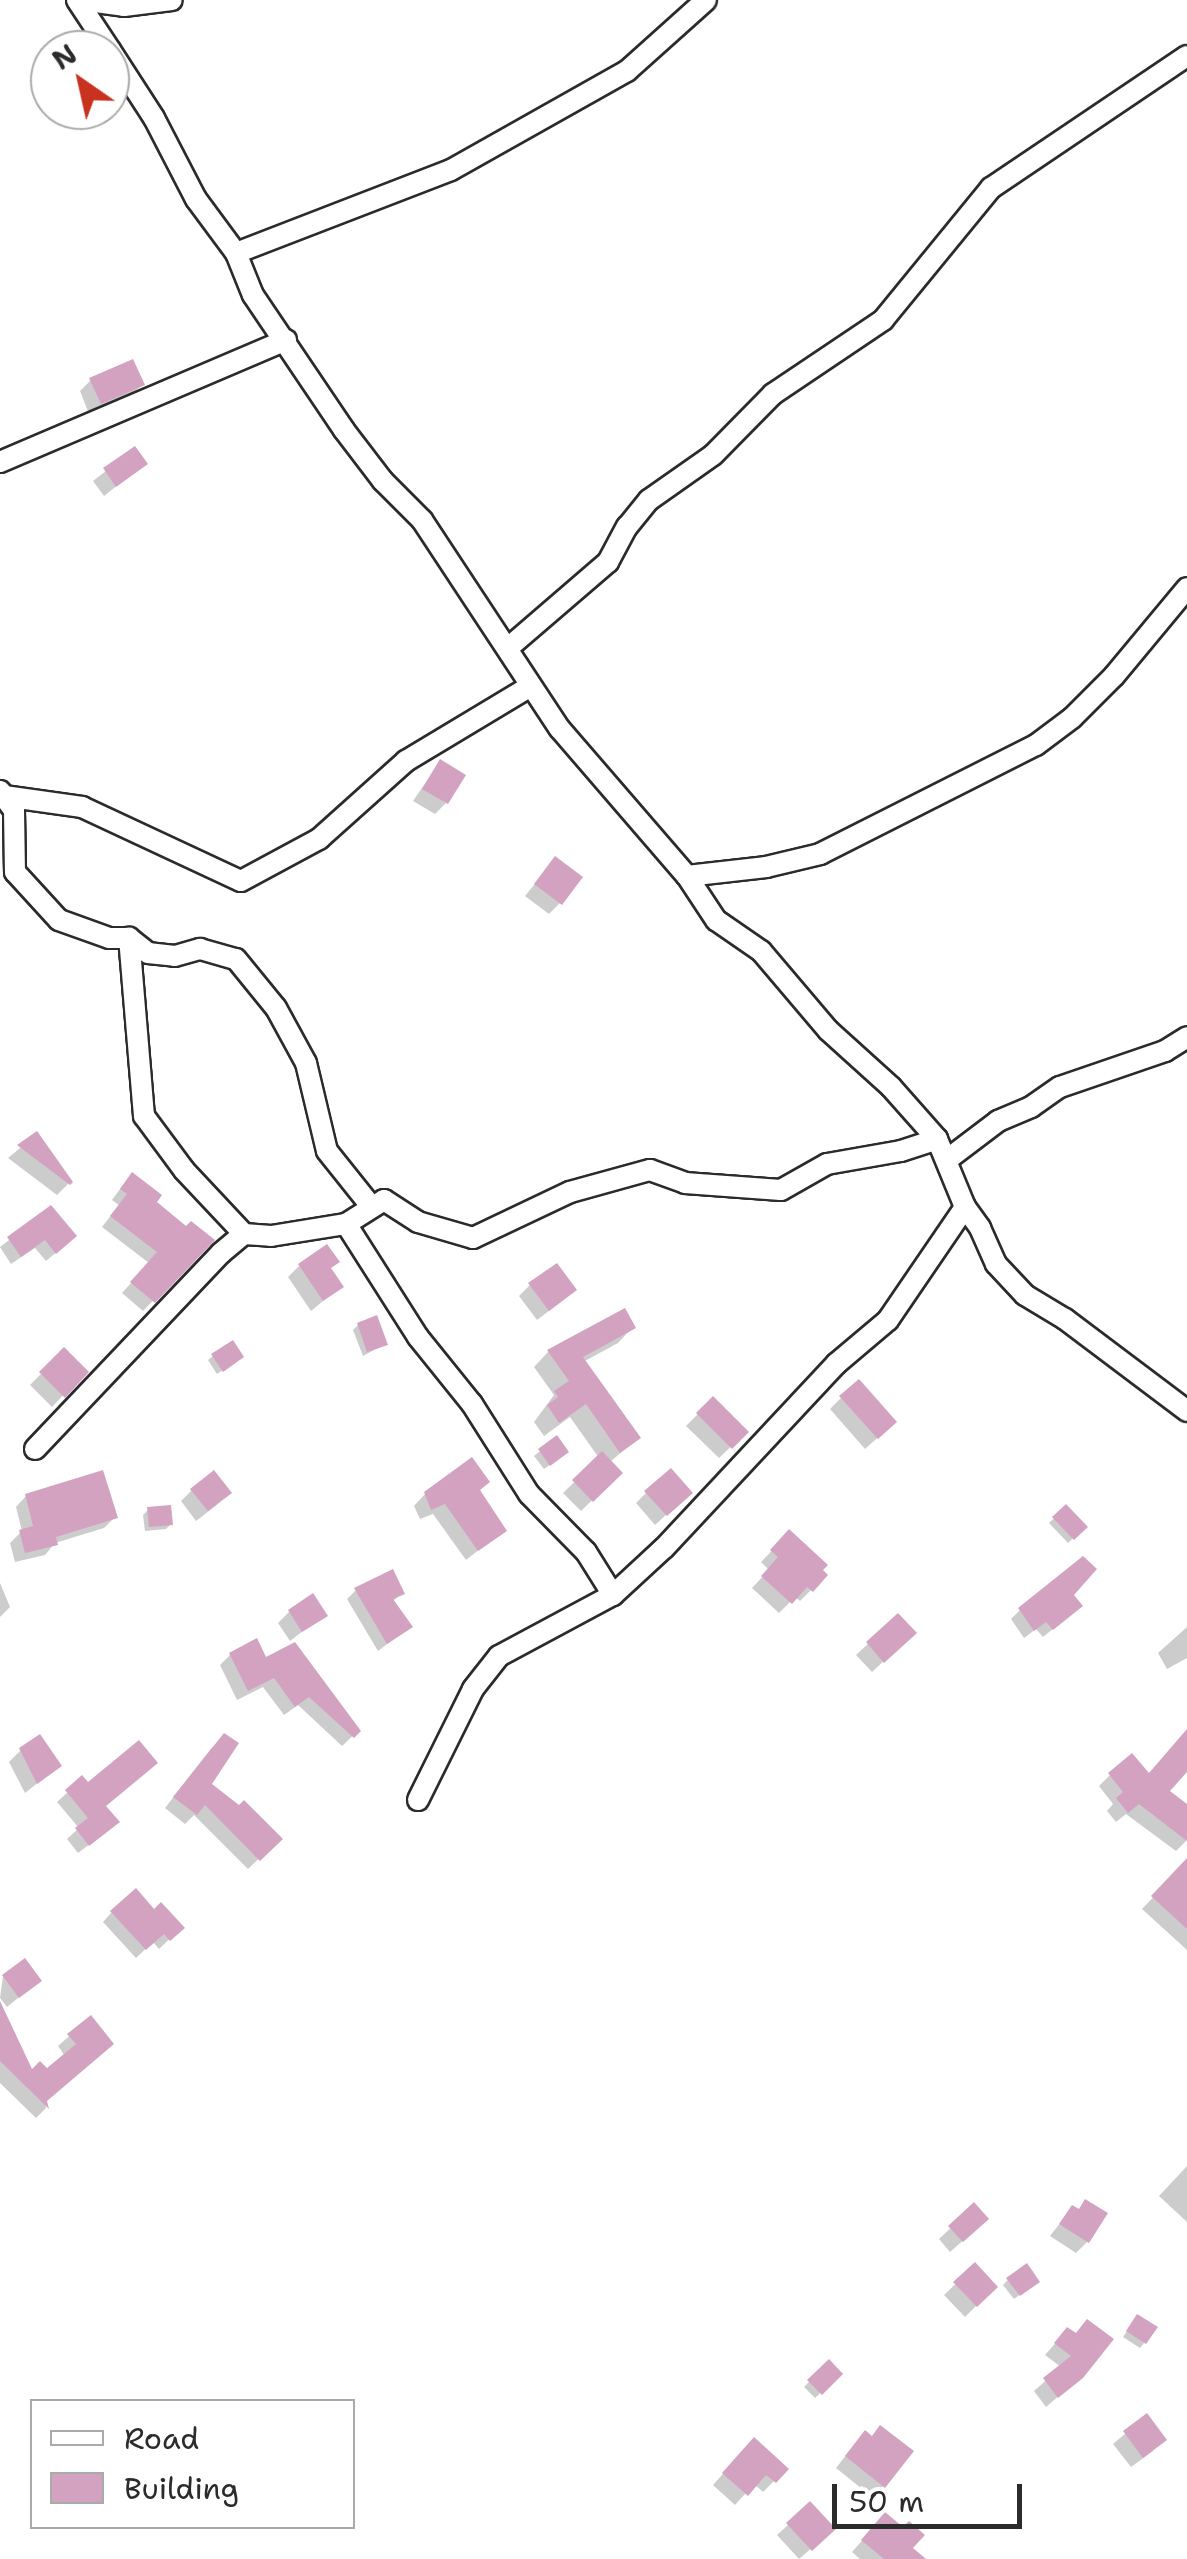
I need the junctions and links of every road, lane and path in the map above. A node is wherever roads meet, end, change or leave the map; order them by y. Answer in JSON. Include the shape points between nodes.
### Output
{"nodes":[{"id":1,"x":79,"y":0,"type":"edge"},
{"id":2,"x":172,"y":0,"type":"edge"},
{"id":3,"x":706,"y":0,"type":"edge"},
{"id":4,"x":98,"y":30,"type":"edge"},
{"id":5,"x":1187,"y":56,"type":"edge"},
{"id":6,"x":130,"y":81,"type":"edge"},
{"id":7,"x":236,"y":253,"type":"junction"},
{"id":8,"x":286,"y":340,"type":"junction"},
{"id":9,"x":0,"y":462,"type":"edge"},
{"id":10,"x":1187,"y":588,"type":"edge"},
{"id":11,"x":508,"y":648,"type":"junction"},
{"id":12,"x":529,"y":687,"type":"junction"},
{"id":13,"x":2,"y":793,"type":"edge"},
{"id":14,"x":687,"y":876,"type":"junction"},
{"id":15,"x":129,"y":938,"type":"junction"},
{"id":16,"x":1187,"y":1036,"type":"edge"},
{"id":17,"x":937,"y":1139,"type":"junction"},
{"id":18,"x":948,"y":1158,"type":"junction"},
{"id":19,"x":370,"y":1206,"type":"junction"},
{"id":20,"x":965,"y":1207,"type":"junction"},
{"id":21,"x":346,"y":1224,"type":"junction"},
{"id":22,"x":244,"y":1234,"type":"junction"},
{"id":23,"x":1187,"y":1412,"type":"edge"},
{"id":24,"x":35,"y":1449,"type":"dead end"},
{"id":25,"x":613,"y":1595,"type":"junction"},
{"id":26,"x":418,"y":1800,"type":"dead end"}],
"edges":[{"from":1,"to":2,"type":"street","via":[[124,6]]},
{"from":1,"to":4,"type":"street"},
{"from":3,"to":7,"type":"street","via":[[627,70],[451,170]]},
{"from":5,"to":11,"type":"street","via":[[991,188],[883,320],[773,394],[713,455],[649,500],[608,562]]},
{"from":6,"to":7,"type":"street","via":[[196,199]]},
{"from":7,"to":8,"type":"street","via":[[253,295]]},
{"from":8,"to":9,"type":"street"},
{"from":8,"to":11,"type":"street","via":[[344,430],[422,520]]},
{"from":10,"to":14,"type":"street","via":[[1114,676],[1036,745],[820,854]]},
{"from":11,"to":12,"type":"street"},
{"from":12,"to":13,"type":"street","via":[[406,761],[319,840],[241,881],[82,806]]},
{"from":12,"to":14,"type":"street"},
{"from":13,"to":15,"type":"street","via":[[14,810],[14,872],[59,920]]},
{"from":14,"to":17,"type":"street","via":[[716,920],[761,952]]},
{"from":15,"to":19,"type":"street","via":[[148,953],[200,950],[236,959],[299,1050],[327,1151]]},
{"from":15,"to":22,"type":"street","via":[[144,1116]]},
{"from":16,"to":18,"type":"street","via":[[1165,1051],[1060,1087]]},
{"from":17,"to":18,"type":"street"},
{"from":17,"to":19,"type":"street","via":[[827,1164],[781,1190],[685,1182],[650,1170],[570,1192],[474,1238],[418,1222],[384,1200]]},
{"from":18,"to":20,"type":"street"},
{"from":19,"to":21,"type":"street"},
{"from":20,"to":23,"type":"street","via":[[996,1264],[1025,1295]]},
{"from":20,"to":25,"type":"street","via":[[888,1320],[836,1364]]},
{"from":21,"to":22,"type":"street"},
{"from":21,"to":25,"type":"street","via":[[529,1494],[586,1552]]},
{"from":22,"to":24,"type":"street"},
{"from":25,"to":26,"type":"street","via":[[499,1656],[472,1689]]}]}
